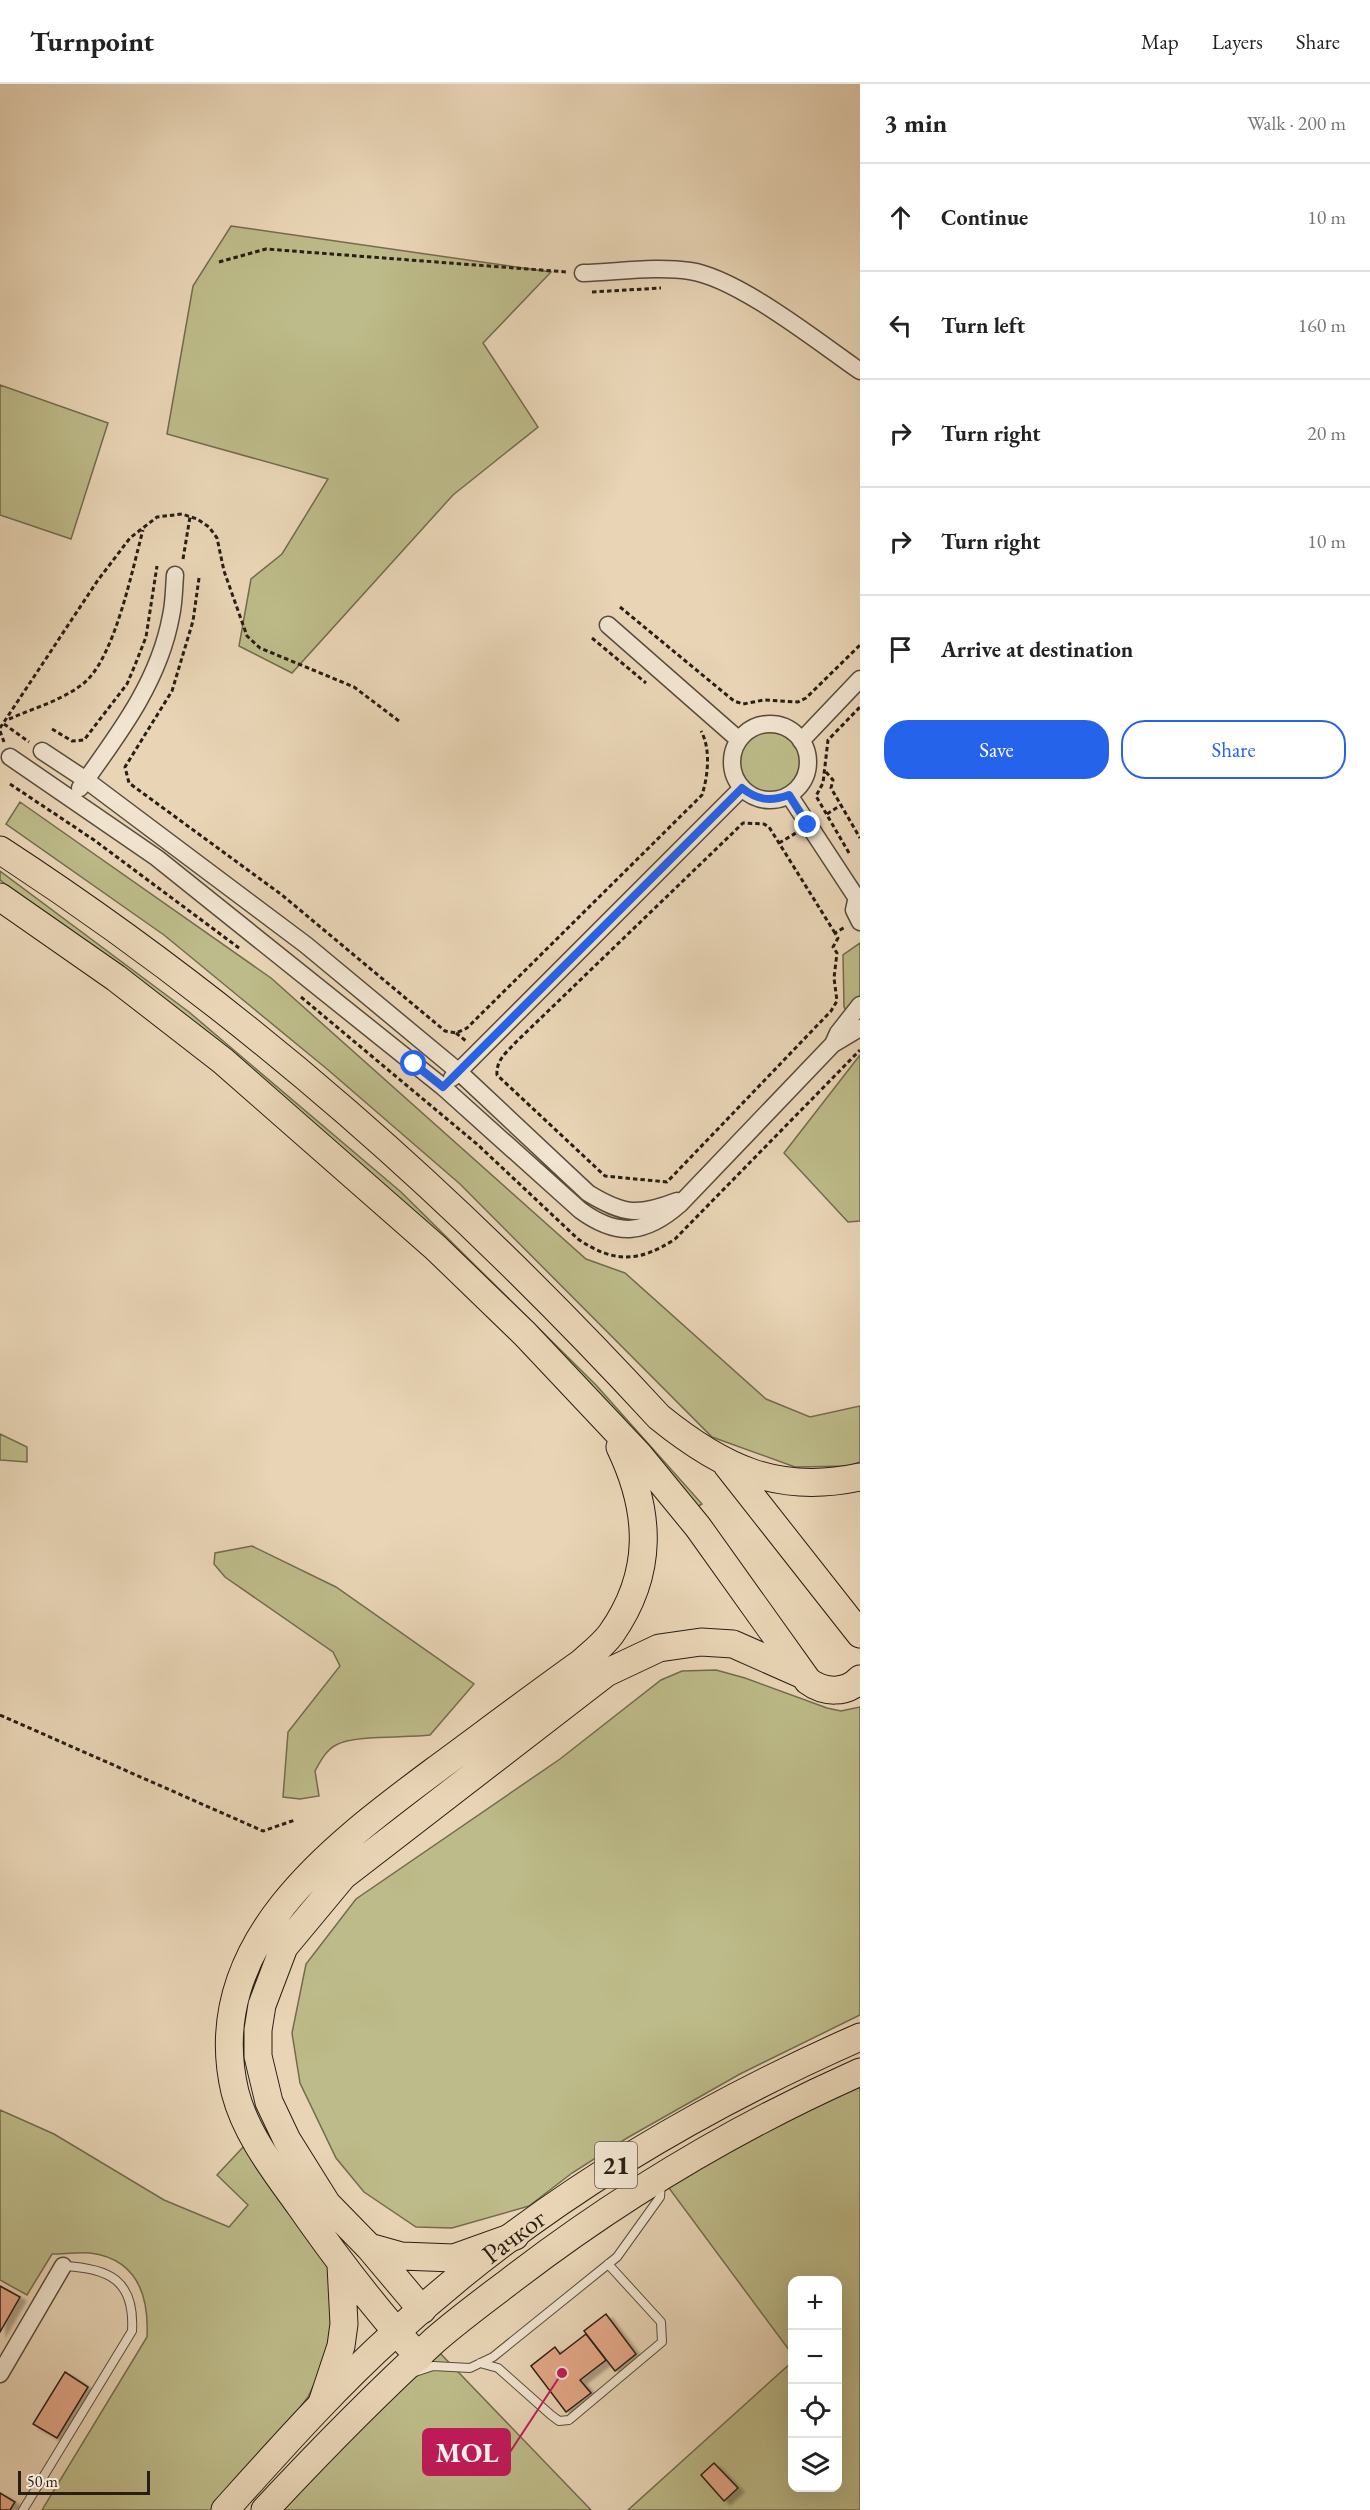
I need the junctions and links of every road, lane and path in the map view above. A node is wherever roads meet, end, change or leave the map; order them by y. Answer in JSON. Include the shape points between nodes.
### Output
{"nodes":[{"id":1,"x":219,"y":262,"type":"dead end"},
{"id":2,"x":584,"y":273,"type":"joint"},
{"id":3,"x":667,"y":287,"type":"dead end"},
{"id":4,"x":592,"y":292,"type":"dead end"},
{"id":5,"x":860,"y":371,"type":"edge"},
{"id":6,"x":190,"y":516,"type":"junction"},
{"id":7,"x":143,"y":528,"type":"junction"},
{"id":8,"x":157,"y":566,"type":"dead end"},
{"id":9,"x":175,"y":575,"type":"joint"},
{"id":10,"x":199,"y":578,"type":"dead end"},
{"id":11,"x":620,"y":607,"type":"dead end"},
{"id":12,"x":608,"y":625,"type":"dead end"},
{"id":13,"x":860,"y":645,"type":"edge"},
{"id":14,"x":860,"y":679,"type":"edge"},
{"id":15,"x":860,"y":707,"type":"edge"},
{"id":16,"x":8,"y":719,"type":"junction"},
{"id":17,"x":399,"y":721,"type":"dead end"},
{"id":18,"x":4,"y":724,"type":"junction"},
{"id":19,"x":0,"y":728,"type":"edge"},
{"id":20,"x":700,"y":728,"type":"dead end"},
{"id":21,"x":52,"y":729,"type":"dead end"},
{"id":22,"x":739,"y":740,"type":"junction"},
{"id":23,"x":801,"y":741,"type":"junction"},
{"id":24,"x":42,"y":751,"type":"joint"},
{"id":25,"x":10,"y":757,"type":"dead end"},
{"id":26,"x":825,"y":771,"type":"junction"},
{"id":27,"x":86,"y":780,"type":"junction"},
{"id":28,"x":10,"y":784,"type":"dead end"},
{"id":29,"x":742,"y":788,"type":"junction"},
{"id":30,"x":789,"y":795,"type":"junction"},
{"id":31,"x":73,"y":798,"type":"junction"},
{"id":32,"x":860,"y":838,"type":"edge"},
{"id":33,"x":0,"y":850,"type":"edge"},
{"id":34,"x":854,"y":861,"type":"dead end"},
{"id":35,"x":0,"y":897,"type":"edge"},
{"id":36,"x":858,"y":902,"type":"edge"},
{"id":37,"x":859,"y":921,"type":"edge"},
{"id":38,"x":835,"y":933,"type":"junction"},
{"id":39,"x":244,"y":951,"type":"dead end"},
{"id":40,"x":294,"y":992,"type":"dead end"},
{"id":41,"x":860,"y":1005,"type":"edge"},
{"id":42,"x":860,"y":1028,"type":"edge"},
{"id":43,"x":833,"y":1044,"type":"junction"},
{"id":44,"x":860,"y":1050,"type":"edge"},
{"id":45,"x":459,"y":1072,"type":"junction"},
{"id":46,"x":443,"y":1087,"type":"junction"},
{"id":47,"x":686,"y":1197,"type":"junction"},
{"id":48,"x":602,"y":1415,"type":"junction"},
{"id":49,"x":726,"y":1464,"type":"junction"},
{"id":50,"x":860,"y":1477,"type":"edge"},
{"id":51,"x":860,"y":1634,"type":"edge"},
{"id":52,"x":803,"y":1675,"type":"junction"},
{"id":53,"x":860,"y":1679,"type":"edge"},
{"id":54,"x":0,"y":1715,"type":"edge"},
{"id":55,"x":295,"y":1820,"type":"dead end"},
{"id":56,"x":860,"y":2037,"type":"edge"},
{"id":57,"x":860,"y":2072,"type":"edge"},
{"id":58,"x":661,"y":2177,"type":"junction"},
{"id":59,"x":515,"y":2236,"type":"junction"},
{"id":60,"x":369,"y":2247,"type":"junction"},
{"id":61,"x":608,"y":2264,"type":"junction"},
{"id":62,"x":341,"y":2265,"type":"junction"},
{"id":63,"x":63,"y":2266,"type":"joint"},
{"id":64,"x":422,"y":2310,"type":"junction"},
{"id":65,"x":396,"y":2332,"type":"junction"},
{"id":66,"x":418,"y":2357,"type":"junction"},
{"id":67,"x":480,"y":2363,"type":"junction"},
{"id":68,"x":0,"y":2374,"type":"edge"},
{"id":69,"x":395,"y":2379,"type":"junction"},
{"id":70,"x":322,"y":2403,"type":"junction"},
{"id":71,"x":23,"y":2510,"type":"edge"},
{"id":72,"x":225,"y":2510,"type":"edge"},
{"id":73,"x":265,"y":2510,"type":"edge"}],
"edges":[{"from":1,"to":2,"type":"path","via":[[266,249]]},
{"from":2,"to":5,"type":"street","via":[[670,270],[705,274],[733,286]]},
{"from":3,"to":4,"type":"path"},
{"from":6,"to":7,"type":"path","via":[[157,518]]},
{"from":6,"to":9,"type":"path","via":[[185,554]]},
{"from":6,"to":17,"type":"path","via":[[209,527],[217,538],[247,636],[274,656],[354,687]]},
{"from":7,"to":16,"type":"path","via":[[130,538],[98,580]]},
{"from":7,"to":16,"type":"path","via":[[107,649],[95,670],[69,693]]},
{"from":8,"to":21,"type":"path","via":[[146,637],[127,684],[84,740],[72,741]]},
{"from":9,"to":27,"type":"street","via":[[171,616],[151,679]]},
{"from":10,"to":20,"type":"path","via":[[190,631],[172,691],[125,767],[129,783],[282,895],[445,1031],[456,1033],[467,1028],[702,795],[706,746]]},
{"from":11,"to":13,"type":"path","via":[[734,702],[743,704],[764,700],[798,702],[806,698]]},
{"from":12,"to":22,"type":"street"},
{"from":14,"to":23,"type":"street"},
{"from":15,"to":26,"type":"path","via":[[828,740]]},
{"from":16,"to":18,"type":"path"},
{"from":18,"to":19,"type":"path"},
{"from":18,"to":24,"type":"path"},
{"from":22,"to":23,"type":"street","via":[[758,726],[770,724],[787,729]]},
{"from":22,"to":29,"type":"street","via":[[732,765]]},
{"from":23,"to":30,"type":"street","via":[[807,764],[799,787]]},
{"from":24,"to":27,"type":"street"},
{"from":25,"to":31,"type":"street"},
{"from":26,"to":32,"type":"path"},
{"from":26,"to":34,"type":"path","via":[[816,796]]},
{"from":27,"to":31,"type":"street"},
{"from":27,"to":45,"type":"street","via":[[306,945]]},
{"from":28,"to":39,"type":"path","via":[[94,840]]},
{"from":29,"to":30,"type":"street","via":[[764,800]]},
{"from":29,"to":45,"type":"street"},
{"from":30,"to":36,"type":"street"},
{"from":31,"to":46,"type":"street","via":[[157,858]]},
{"from":33,"to":49,"type":"main road","via":[[72,897],[269,1044],[447,1200],[659,1417]]},
{"from":35,"to":48,"type":"main road","via":[[116,978],[222,1061],[435,1247]]},
{"from":36,"to":37,"type":"street","via":[[855,910]]},
{"from":37,"to":38,"type":"path"},
{"from":38,"to":38,"type":"path","via":[[769,827],[743,823],[516,1042],[499,1060],[497,1075],[605,1176],[667,1182],[831,1011],[837,993]]},
{"from":40,"to":44,"type":"path","via":[[478,1145],[578,1239],[595,1251],[616,1258],[648,1254],[675,1239]]},
{"from":41,"to":43,"type":"street"},
{"from":42,"to":43,"type":"street"},
{"from":43,"to":47,"type":"street"},
{"from":45,"to":46,"type":"street"},
{"from":45,"to":47,"type":"street","via":[[588,1193],[613,1208],[649,1210]]},
{"from":46,"to":47,"type":"street","via":[[592,1219],[616,1228],[644,1227],[660,1221]]},
{"from":48,"to":52,"type":"main road","via":[[698,1527]]},
{"from":48,"to":62,"type":"main road","via":[[639,1491],[644,1548],[640,1575],[610,1636],[353,1833],[317,1866],[271,1921],[235,1998],[230,2043],[235,2093],[259,2149]]},
{"from":49,"to":50,"type":"main road","via":[[784,1482],[822,1483]]},
{"from":49,"to":51,"type":"main road"},
{"from":52,"to":53,"type":"main road","via":[[814,1686],[831,1691],[850,1687]]},
{"from":52,"to":60,"type":"main road","via":[[733,1644],[701,1642],[658,1648],[606,1673],[343,1876],[284,1947],[271,1976],[258,2030],[258,2056],[269,2102],[287,2140],[327,2204]]},
{"from":54,"to":55,"type":"path","via":[[263,1831]]},
{"from":56,"to":59,"type":"main road","name":"Рачког","number":"21","via":[[698,2117],[589,2182]]},
{"from":57,"to":58,"type":"main road","name":"Рачког","number":"21","via":[[773,2114]]},
{"from":58,"to":61,"type":"lane","via":[[660,2196]]},
{"from":58,"to":66,"type":"main road","name":"Рачког","number":"21","via":[[532,2265]]},
{"from":59,"to":60,"type":"main road","via":[[454,2258],[400,2256]]},
{"from":59,"to":64,"type":"main road","name":"Рачког","number":"21"},
{"from":60,"to":64,"type":"main road"},
{"from":61,"to":67,"type":"lane","via":[[493,2357]]},
{"from":61,"to":67,"type":"lane","via":[[661,2322],[662,2342],[569,2420],[559,2421],[498,2368]]},
{"from":62,"to":65,"type":"main road"},
{"from":62,"to":70,"type":"main road","via":[[344,2324]]},
{"from":63,"to":68,"type":"street"},
{"from":63,"to":71,"type":"lane","via":[[87,2267],[121,2282],[133,2313],[132,2331]]},
{"from":64,"to":65,"type":"main road","name":"Рачког","number":"21"},
{"from":65,"to":66,"type":"main road"},
{"from":65,"to":70,"type":"main road","name":"Рачког","number":"21"},
{"from":66,"to":69,"type":"main road","name":"Рачког","number":"21"},
{"from":67,"to":69,"type":"lane","via":[[470,2368],[433,2366]]},
{"from":69,"to":73,"type":"main road","name":"Рачког","number":"21"},
{"from":70,"to":72,"type":"main road","name":"Рачког","number":"21"}]}
